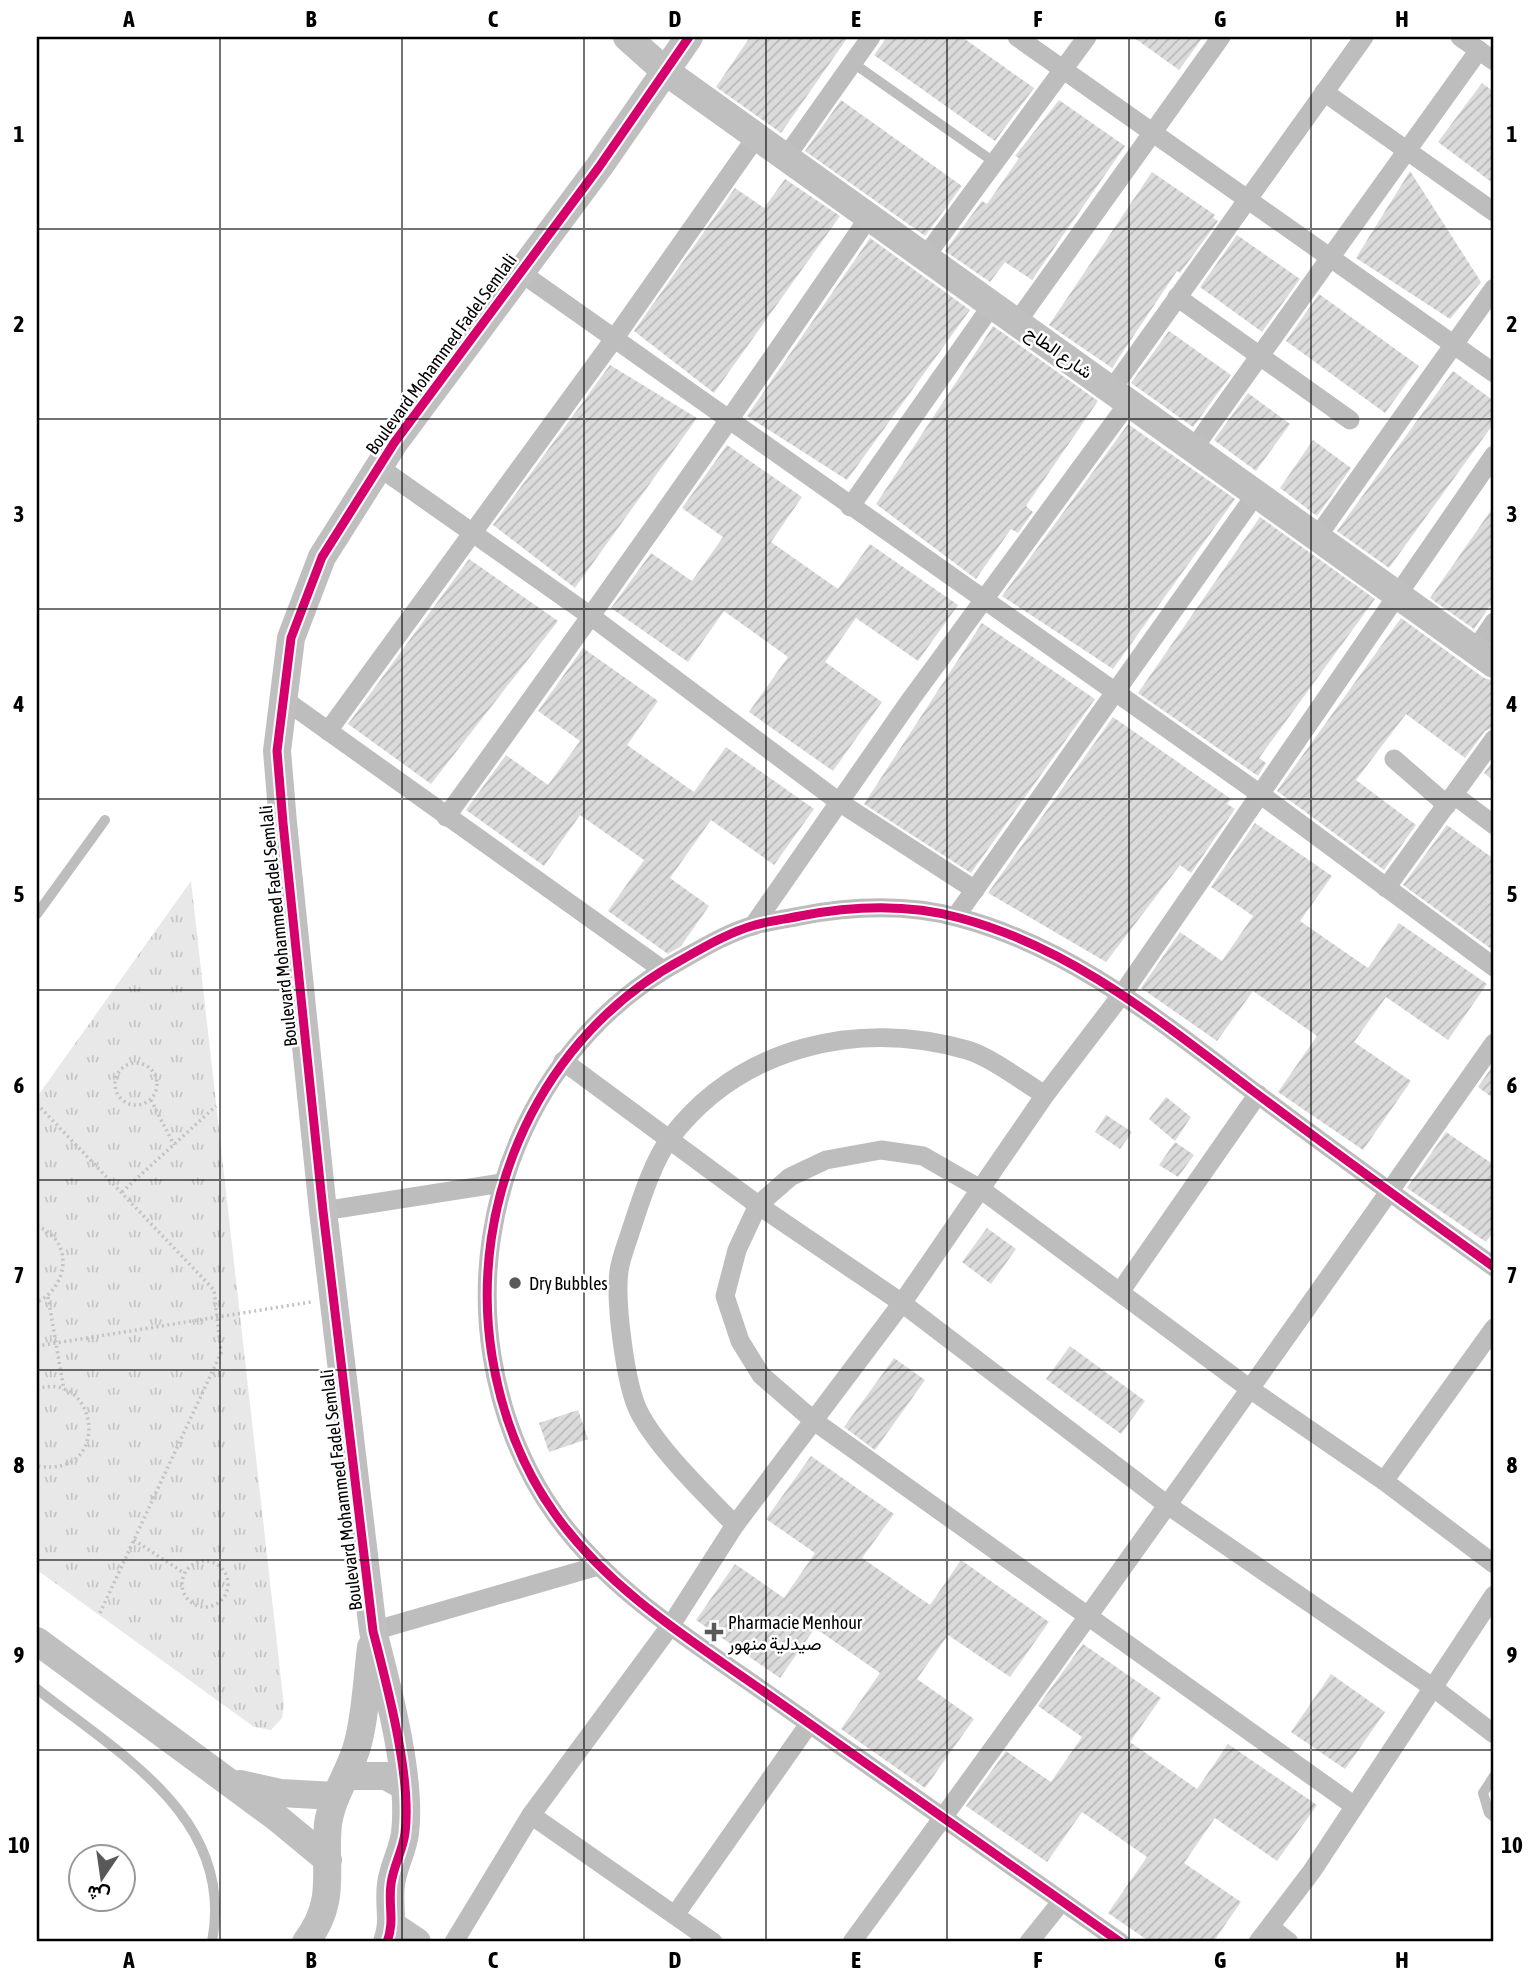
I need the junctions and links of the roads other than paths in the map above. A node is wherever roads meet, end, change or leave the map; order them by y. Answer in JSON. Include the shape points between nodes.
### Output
{"nodes":[{"id":1,"x":627,"y":37,"type":"edge"},
{"id":2,"x":688,"y":37,"type":"edge"},
{"id":3,"x":871,"y":37,"type":"edge"},
{"id":4,"x":1017,"y":37,"type":"edge"},
{"id":5,"x":1087,"y":37,"type":"edge"},
{"id":6,"x":1221,"y":37,"type":"edge"},
{"id":7,"x":1364,"y":37,"type":"edge"},
{"id":8,"x":1460,"y":37,"type":"edge"},
{"id":9,"x":1487,"y":56,"type":"edge"},
{"id":10,"x":853,"y":63,"type":"junction"},
{"id":11,"x":1063,"y":69,"type":"junction"},
{"id":12,"x":665,"y":71,"type":"junction"},
{"id":13,"x":1324,"y":92,"type":"junction"},
{"id":14,"x":1153,"y":132,"type":"junction"},
{"id":15,"x":757,"y":136,"type":"junction"},
{"id":16,"x":1408,"y":150,"type":"junction"},
{"id":17,"x":786,"y":157,"type":"junction"},
{"id":18,"x":994,"y":162,"type":"junction"},
{"id":19,"x":1248,"y":200,"type":"junction"},
{"id":20,"x":1494,"y":212,"type":"edge"},
{"id":21,"x":869,"y":217,"type":"junction"},
{"id":22,"x":925,"y":257,"type":"junction"},
{"id":23,"x":1331,"y":258,"type":"junction"},
{"id":24,"x":520,"y":272,"type":"junction"},
{"id":25,"x":1494,"y":288,"type":"edge"},
{"id":26,"x":1177,"y":297,"type":"junction"},
{"id":27,"x":992,"y":304,"type":"junction"},
{"id":28,"x":1017,"y":322,"type":"junction"},
{"id":29,"x":614,"y":339,"type":"junction"},
{"id":30,"x":1454,"y":345,"type":"junction"},
{"id":31,"x":1260,"y":356,"type":"junction"},
{"id":32,"x":1494,"y":373,"type":"edge"},
{"id":33,"x":1120,"y":396,"type":"junction"},
{"id":34,"x":1350,"y":419,"type":"dead end"},
{"id":35,"x":730,"y":420,"type":"junction"},
{"id":36,"x":1193,"y":449,"type":"junction"},
{"id":37,"x":1494,"y":455,"type":"edge"},
{"id":38,"x":379,"y":467,"type":"junction"},
{"id":39,"x":1256,"y":494,"type":"junction"},
{"id":40,"x":850,"y":507,"type":"junction"},
{"id":41,"x":471,"y":535,"type":"junction"},
{"id":42,"x":1317,"y":537,"type":"junction"},
{"id":43,"x":1396,"y":594,"type":"junction"},
{"id":44,"x":982,"y":601,"type":"junction"},
{"id":45,"x":592,"y":617,"type":"junction"},
{"id":46,"x":1494,"y":622,"type":"edge"},
{"id":47,"x":1485,"y":657,"type":"edge"},
{"id":48,"x":1114,"y":694,"type":"junction"},
{"id":49,"x":282,"y":698,"type":"junction"},
{"id":50,"x":328,"y":731,"type":"junction"},
{"id":51,"x":1494,"y":739,"type":"edge"},
{"id":52,"x":1394,"y":759,"type":"dead end"},
{"id":53,"x":1260,"y":794,"type":"junction"},
{"id":54,"x":1450,"y":800,"type":"junction"},
{"id":55,"x":839,"y":802,"type":"junction"},
{"id":56,"x":446,"y":817,"type":"junction"},
{"id":57,"x":104,"y":820,"type":"dead end"},
{"id":58,"x":1494,"y":825,"type":"edge"},
{"id":59,"x":1386,"y":888,"type":"junction"},
{"id":60,"x":975,"y":890,"type":"junction"},
{"id":61,"x":37,"y":914,"type":"edge"},
{"id":62,"x":956,"y":916,"type":"junction"},
{"id":63,"x":753,"y":926,"type":"junction"},
{"id":64,"x":1494,"y":967,"type":"edge"},
{"id":65,"x":663,"y":970,"type":"junction"},
{"id":66,"x":1123,"y":993,"type":"junction"},
{"id":67,"x":1494,"y":1043,"type":"edge"},
{"id":68,"x":564,"y":1061,"type":"junction"},
{"id":69,"x":1258,"y":1094,"type":"junction"},
{"id":70,"x":1045,"y":1095,"type":"junction"},
{"id":71,"x":670,"y":1138,"type":"junction"},
{"id":72,"x":502,"y":1183,"type":"junction"},
{"id":73,"x":982,"y":1190,"type":"junction"},
{"id":74,"x":1389,"y":1192,"type":"junction"},
{"id":75,"x":758,"y":1205,"type":"junction"},
{"id":76,"x":323,"y":1211,"type":"junction"},
{"id":77,"x":1494,"y":1267,"type":"edge"},
{"id":78,"x":1120,"y":1292,"type":"junction"},
{"id":79,"x":902,"y":1303,"type":"junction"},
{"id":80,"x":1494,"y":1328,"type":"edge"},
{"id":81,"x":1250,"y":1389,"type":"junction"},
{"id":82,"x":814,"y":1421,"type":"junction"},
{"id":83,"x":1384,"y":1481,"type":"junction"},
{"id":84,"x":1166,"y":1504,"type":"junction"},
{"id":85,"x":735,"y":1525,"type":"junction"},
{"id":86,"x":1494,"y":1564,"type":"edge"},
{"id":87,"x":598,"y":1566,"type":"junction"},
{"id":88,"x":1494,"y":1595,"type":"edge"},
{"id":89,"x":1091,"y":1615,"type":"junction"},
{"id":90,"x":671,"y":1625,"type":"junction"},
{"id":91,"x":373,"y":1631,"type":"junction"},
{"id":92,"x":37,"y":1640,"type":"edge"},
{"id":93,"x":37,"y":1689,"type":"edge"},
{"id":94,"x":1435,"y":1689,"type":"junction"},
{"id":95,"x":809,"y":1724,"type":"junction"},
{"id":96,"x":1494,"y":1734,"type":"edge"},
{"id":97,"x":1494,"y":1776,"type":"edge"},
{"id":98,"x":221,"y":1778,"type":"junction"},
{"id":99,"x":341,"y":1786,"type":"junction"},
{"id":100,"x":404,"y":1786,"type":"junction"},
{"id":101,"x":1353,"y":1805,"type":"junction"},
{"id":102,"x":531,"y":1815,"type":"junction"},
{"id":103,"x":944,"y":1817,"type":"junction"},
{"id":104,"x":1494,"y":1817,"type":"edge"},
{"id":105,"x":328,"y":1860,"type":"junction"},
{"id":106,"x":1062,"y":1900,"type":"junction"},
{"id":107,"x":675,"y":1915,"type":"junction"},
{"id":108,"x":390,"y":1934,"type":"edge"},
{"id":109,"x":1264,"y":1935,"type":"edge"},
{"id":110,"x":312,"y":1939,"type":"edge"},
{"id":111,"x":212,"y":1942,"type":"edge"},
{"id":112,"x":417,"y":1942,"type":"edge"},
{"id":113,"x":454,"y":1942,"type":"edge"},
{"id":114,"x":713,"y":1942,"type":"edge"},
{"id":115,"x":852,"y":1942,"type":"edge"},
{"id":116,"x":1029,"y":1942,"type":"edge"},
{"id":117,"x":1120,"y":1942,"type":"edge"},
{"id":118,"x":1289,"y":1942,"type":"edge"}],
"edges":[{"from":1,"to":12,"type":"street","name":"شارع الطاح"},
{"from":2,"to":12,"type":"street","name":"Boulevard Mohammed Fadel Semlali"},
{"from":3,"to":10,"type":"street"},
{"from":4,"to":11,"type":"street"},
{"from":5,"to":11,"type":"street"},
{"from":6,"to":14,"type":"street"},
{"from":7,"to":13,"type":"street"},
{"from":8,"to":9,"type":"street"},
{"from":9,"to":16,"type":"street"},
{"from":10,"to":17,"type":"street"},
{"from":10,"to":18,"type":"lane"},
{"from":11,"to":14,"type":"street"},
{"from":11,"to":18,"type":"street"},
{"from":12,"to":15,"type":"street","name":"شارع الطاح"},
{"from":12,"to":24,"type":"street","name":"Boulevard Mohammed Fadel Semlali"},
{"from":13,"to":16,"type":"street"},
{"from":13,"to":19,"type":"street"},
{"from":14,"to":19,"type":"street"},
{"from":14,"to":28,"type":"street"},
{"from":15,"to":17,"type":"street","name":"شارع الطاح"},
{"from":15,"to":29,"type":"street"},
{"from":16,"to":20,"type":"street"},
{"from":16,"to":23,"type":"street"},
{"from":17,"to":21,"type":"street","name":"شارع الطاح"},
{"from":18,"to":22,"type":"street"},
{"from":19,"to":23,"type":"street"},
{"from":19,"to":26,"type":"street"},
{"from":21,"to":22,"type":"street","name":"شارع الطاح"},
{"from":21,"to":35,"type":"street"},
{"from":22,"to":27,"type":"street","name":"شارع الطاح"},
{"from":23,"to":30,"type":"street"},
{"from":23,"to":31,"type":"street"},
{"from":24,"to":29,"type":"street"},
{"from":24,"to":38,"type":"street","name":"Boulevard Mohammed Fadel Semlali"},
{"from":25,"to":30,"type":"street"},
{"from":26,"to":31,"type":"street"},
{"from":26,"to":33,"type":"street"},
{"from":27,"to":28,"type":"street","name":"شارع الطاح"},
{"from":27,"to":40,"type":"street"},
{"from":28,"to":33,"type":"street","name":"شارع الطاح"},
{"from":29,"to":35,"type":"street"},
{"from":29,"to":41,"type":"street"},
{"from":30,"to":32,"type":"street"},
{"from":30,"to":42,"type":"street"},
{"from":31,"to":34,"type":"street"},
{"from":31,"to":36,"type":"street"},
{"from":33,"to":36,"type":"street","name":"شارع الطاح"},
{"from":33,"to":44,"type":"street"},
{"from":35,"to":40,"type":"street"},
{"from":35,"to":45,"type":"street"},
{"from":36,"to":39,"type":"street","name":"شارع الطاح"},
{"from":37,"to":43,"type":"street"},
{"from":38,"to":41,"type":"street"},
{"from":38,"to":49,"type":"street","name":"Boulevard Mohammed Fadel Semlali","via":[[323,556],[291,638]]},
{"from":39,"to":42,"type":"street","name":"شارع الطاح"},
{"from":39,"to":48,"type":"street"},
{"from":40,"to":44,"type":"street"},
{"from":41,"to":45,"type":"street"},
{"from":41,"to":50,"type":"street"},
{"from":42,"to":43,"type":"street","name":"شارع الطاح"},
{"from":43,"to":47,"type":"street","name":"شارع الطاح"},
{"from":43,"to":53,"type":"street"},
{"from":44,"to":48,"type":"street"},
{"from":44,"to":55,"type":"street"},
{"from":45,"to":55,"type":"street"},
{"from":45,"to":56,"type":"street"},
{"from":46,"to":47,"type":"street"},
{"from":48,"to":53,"type":"street"},
{"from":48,"to":60,"type":"street"},
{"from":49,"to":50,"type":"street"},
{"from":49,"to":76,"type":"street","name":"Boulevard Mohammed Fadel Semlali","via":[[277,751]]},
{"from":50,"to":56,"type":"street"},
{"from":51,"to":54,"type":"street"},
{"from":52,"to":54,"type":"street"},
{"from":53,"to":59,"type":"street"},
{"from":53,"to":66,"type":"street"},
{"from":54,"to":58,"type":"street"},
{"from":54,"to":59,"type":"street"},
{"from":55,"to":60,"type":"street"},
{"from":55,"to":63,"type":"street"},
{"from":56,"to":65,"type":"street"},
{"from":57,"to":61,"type":"lane"},
{"from":59,"to":64,"type":"street"},
{"from":60,"to":62,"type":"street"},
{"from":62,"to":63,"type":"street","via":[[896,908],[835,909]]},
{"from":62,"to":66,"type":"street","via":[[1040,945]]},
{"from":63,"to":65,"type":"street"},
{"from":65,"to":68,"type":"street","via":[[609,1011]]},
{"from":66,"to":69,"type":"street"},
{"from":66,"to":70,"type":"street"},
{"from":67,"to":74,"type":"street"},
{"from":68,"to":71,"type":"street"},
{"from":68,"to":72,"type":"street","via":[[527,1119]]},
{"from":69,"to":74,"type":"street"},
{"from":69,"to":78,"type":"street"},
{"from":70,"to":71,"type":"street","via":[[969,1051],[882,1036],[798,1048],[758,1065],[723,1086]]},
{"from":70,"to":73,"type":"street"},
{"from":71,"to":75,"type":"street"},
{"from":71,"to":85,"type":"street","via":[[640,1202],[619,1271],[622,1344],[639,1411],[682,1470]]},
{"from":72,"to":76,"type":"street"},
{"from":72,"to":87,"type":"street","via":[[488,1251],[487,1306],[498,1388],[520,1453],[554,1513]]},
{"from":73,"to":75,"type":"street","via":[[923,1156],[881,1150],[827,1160],[790,1177]]},
{"from":73,"to":78,"type":"street"},
{"from":73,"to":79,"type":"street"},
{"from":74,"to":77,"type":"street"},
{"from":74,"to":81,"type":"street"},
{"from":75,"to":79,"type":"street"},
{"from":75,"to":82,"type":"street","via":[[737,1250],[725,1296],[740,1341],[761,1376]]},
{"from":76,"to":91,"type":"street","name":"Boulevard Mohammed Fadel Semlali"},
{"from":78,"to":81,"type":"street"},
{"from":79,"to":82,"type":"street"},
{"from":79,"to":84,"type":"street"},
{"from":80,"to":83,"type":"street"},
{"from":81,"to":83,"type":"street"},
{"from":81,"to":84,"type":"street"},
{"from":82,"to":85,"type":"street"},
{"from":82,"to":89,"type":"street"},
{"from":83,"to":86,"type":"street"},
{"from":84,"to":89,"type":"street"},
{"from":84,"to":94,"type":"street"},
{"from":85,"to":90,"type":"street"},
{"from":87,"to":90,"type":"street"},
{"from":87,"to":91,"type":"street"},
{"from":88,"to":94,"type":"street"},
{"from":89,"to":101,"type":"street"},
{"from":89,"to":103,"type":"street"},
{"from":90,"to":95,"type":"street"},
{"from":90,"to":102,"type":"street"},
{"from":91,"to":99,"type":"street","name":"Boulevard Mohammed Fadel Semlali","via":[[358,1743]]},
{"from":91,"to":100,"type":"street","name":"Boulevard Mohammed Fadel Semlali","via":[[390,1697]]},
{"from":92,"to":98,"type":"street"},
{"from":93,"to":111,"type":"lane","via":[[154,1781],[179,1808],[198,1840],[210,1874],[216,1926]]},
{"from":94,"to":96,"type":"street"},
{"from":94,"to":101,"type":"street"},
{"from":95,"to":103,"type":"street"},
{"from":95,"to":107,"type":"street"},
{"from":97,"to":104,"type":"lane","via":[[1482,1793]]},
{"from":98,"to":99,"type":"street","via":[[280,1793]]},
{"from":98,"to":105,"type":"street"},
{"from":99,"to":100,"type":"street","via":[[386,1776]]},
{"from":99,"to":105,"type":"street","name":"Boulevard Mohammed Fadel Semlali","via":[[328,1823]]},
{"from":100,"to":108,"type":"street","name":"Boulevard Mohammed Fadel Semlali","via":[[405,1835],[390,1887]]},
{"from":101,"to":109,"type":"street"},
{"from":102,"to":107,"type":"street"},
{"from":102,"to":113,"type":"street"},
{"from":103,"to":106,"type":"street"},
{"from":103,"to":115,"type":"street"},
{"from":105,"to":110,"type":"street","name":"Boulevard Mohammed Fadel Semlali","via":[[330,1875]]},
{"from":106,"to":116,"type":"street"},
{"from":106,"to":117,"type":"street"},
{"from":107,"to":114,"type":"street"},
{"from":108,"to":112,"type":"street"},
{"from":109,"to":118,"type":"street"}]}
